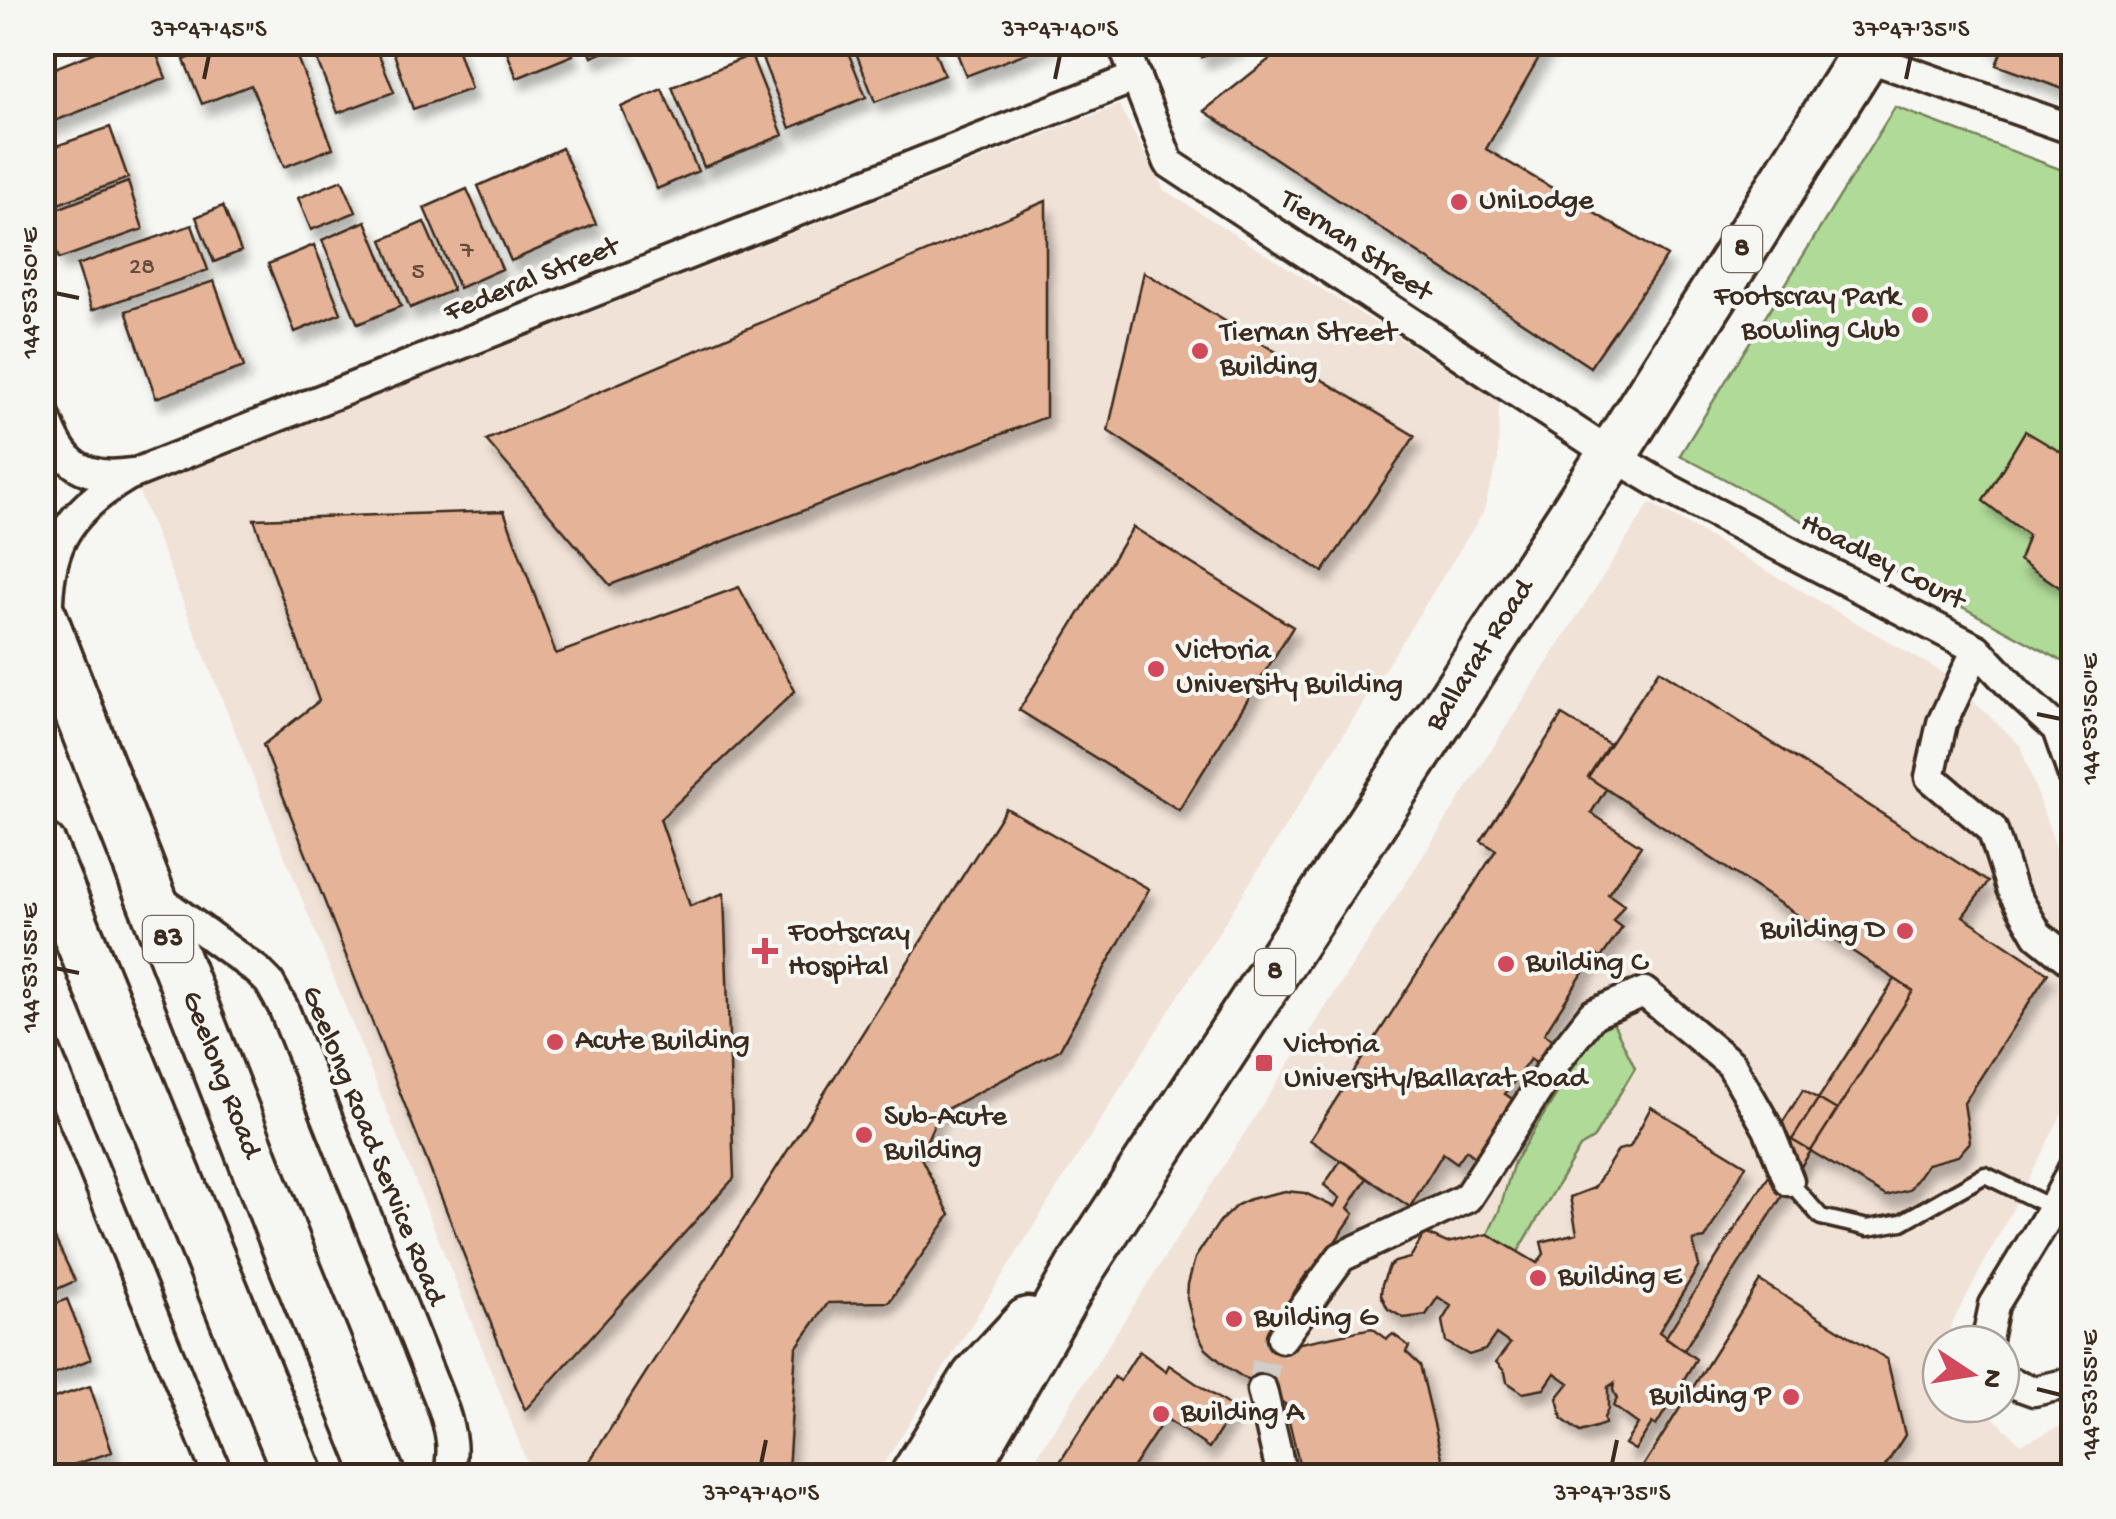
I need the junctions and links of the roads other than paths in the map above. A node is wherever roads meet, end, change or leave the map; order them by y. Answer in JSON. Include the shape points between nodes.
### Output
{"nodes":[{"id":1,"x":1122,"y":42,"type":"edge"},
{"id":2,"x":1869,"y":49,"type":"edge"},
{"id":3,"x":1136,"y":77,"type":"junction"},
{"id":4,"x":2074,"y":130,"type":"edge"},
{"id":5,"x":42,"y":407,"type":"edge"},
{"id":6,"x":1612,"y":455,"type":"junction"},
{"id":7,"x":138,"y":471,"type":"junction"},
{"id":8,"x":45,"y":624,"type":"edge"},
{"id":9,"x":1976,"y":649,"type":"junction"},
{"id":10,"x":2065,"y":725,"type":"edge"},
{"id":11,"x":2074,"y":778,"type":"edge"},
{"id":12,"x":42,"y":847,"type":"edge"},
{"id":13,"x":149,"y":892,"type":"junction"},
{"id":14,"x":2074,"y":964,"type":"edge"},
{"id":15,"x":42,"y":1042,"type":"edge"},
{"id":16,"x":2074,"y":1167,"type":"edge"},
{"id":17,"x":1789,"y":1181,"type":"joint"},
{"id":18,"x":2053,"y":1208,"type":"junction"},
{"id":19,"x":1082,"y":1265,"type":"junction"},
{"id":20,"x":1990,"y":1324,"type":"edge"},
{"id":21,"x":1282,"y":1338,"type":"tunnel mouth"},
{"id":22,"x":2074,"y":1382,"type":"edge"},
{"id":23,"x":2021,"y":1386,"type":"edge"},
{"id":24,"x":1262,"y":1390,"type":"tunnel mouth"},
{"id":25,"x":218,"y":1476,"type":"edge"},
{"id":26,"x":299,"y":1476,"type":"edge"},
{"id":27,"x":380,"y":1476,"type":"edge"},
{"id":28,"x":448,"y":1476,"type":"edge"},
{"id":29,"x":915,"y":1476,"type":"edge"},
{"id":30,"x":960,"y":1476,"type":"edge"},
{"id":31,"x":1282,"y":1476,"type":"edge"}],
"edges":[{"from":1,"to":3,"type":"street","name":"Tiernan Street"},
{"from":2,"to":4,"type":"street"},
{"from":2,"to":6,"type":"highway","name":"Ballarat Road","number":"8"},
{"from":3,"to":6,"type":"street","name":"Tiernan Street","via":[[1170,163]]},
{"from":3,"to":7,"type":"street","name":"Federal Street"},
{"from":5,"to":7,"type":"street","via":[[57,446],[73,465],[102,474]]},
{"from":6,"to":9,"type":"street","name":"Hoadley Court"},
{"from":6,"to":19,"type":"highway","name":"Ballarat Road","number":"8"},
{"from":7,"to":8,"type":"street","name":"Federal Street","via":[[92,500],[67,528],[50,572]]},
{"from":8,"to":13,"type":"highway","name":"Geelong Road","number":"83"},
{"from":9,"to":10,"type":"street","name":"Hoadley Court","via":[[2018,693]]},
{"from":9,"to":14,"type":"street","via":[[1942,723],[1930,777],[1992,828],[2011,888],[2038,934]]},
{"from":10,"to":11,"type":"street","name":"Hoadley Court"},
{"from":12,"to":26,"type":"highway"},
{"from":13,"to":27,"type":"highway","name":"Geelong Road","number":"83"},
{"from":13,"to":28,"type":"street","name":"Geelong Road Service Road","via":[[258,972],[283,1007],[444,1408],[453,1451]]},
{"from":15,"to":25,"type":"street"},
{"from":16,"to":18,"type":"street"},
{"from":17,"to":18,"type":"lane","via":[[1821,1217],[1868,1228],[1902,1222],[1985,1175]]},
{"from":17,"to":21,"type":"street","via":[[1731,1064],[1644,992],[1592,1014],[1467,1198],[1341,1257]]},
{"from":18,"to":20,"type":"street","via":[[1994,1305]]},
{"from":19,"to":29,"type":"highway","name":"Ballarat Road","number":"8","via":[[976,1378]]},
{"from":19,"to":30,"type":"highway","name":"Ballarat Road","number":"8"},
{"from":22,"to":23,"type":"street","via":[[2034,1391]]},
{"from":24,"to":31,"type":"street"}]}
